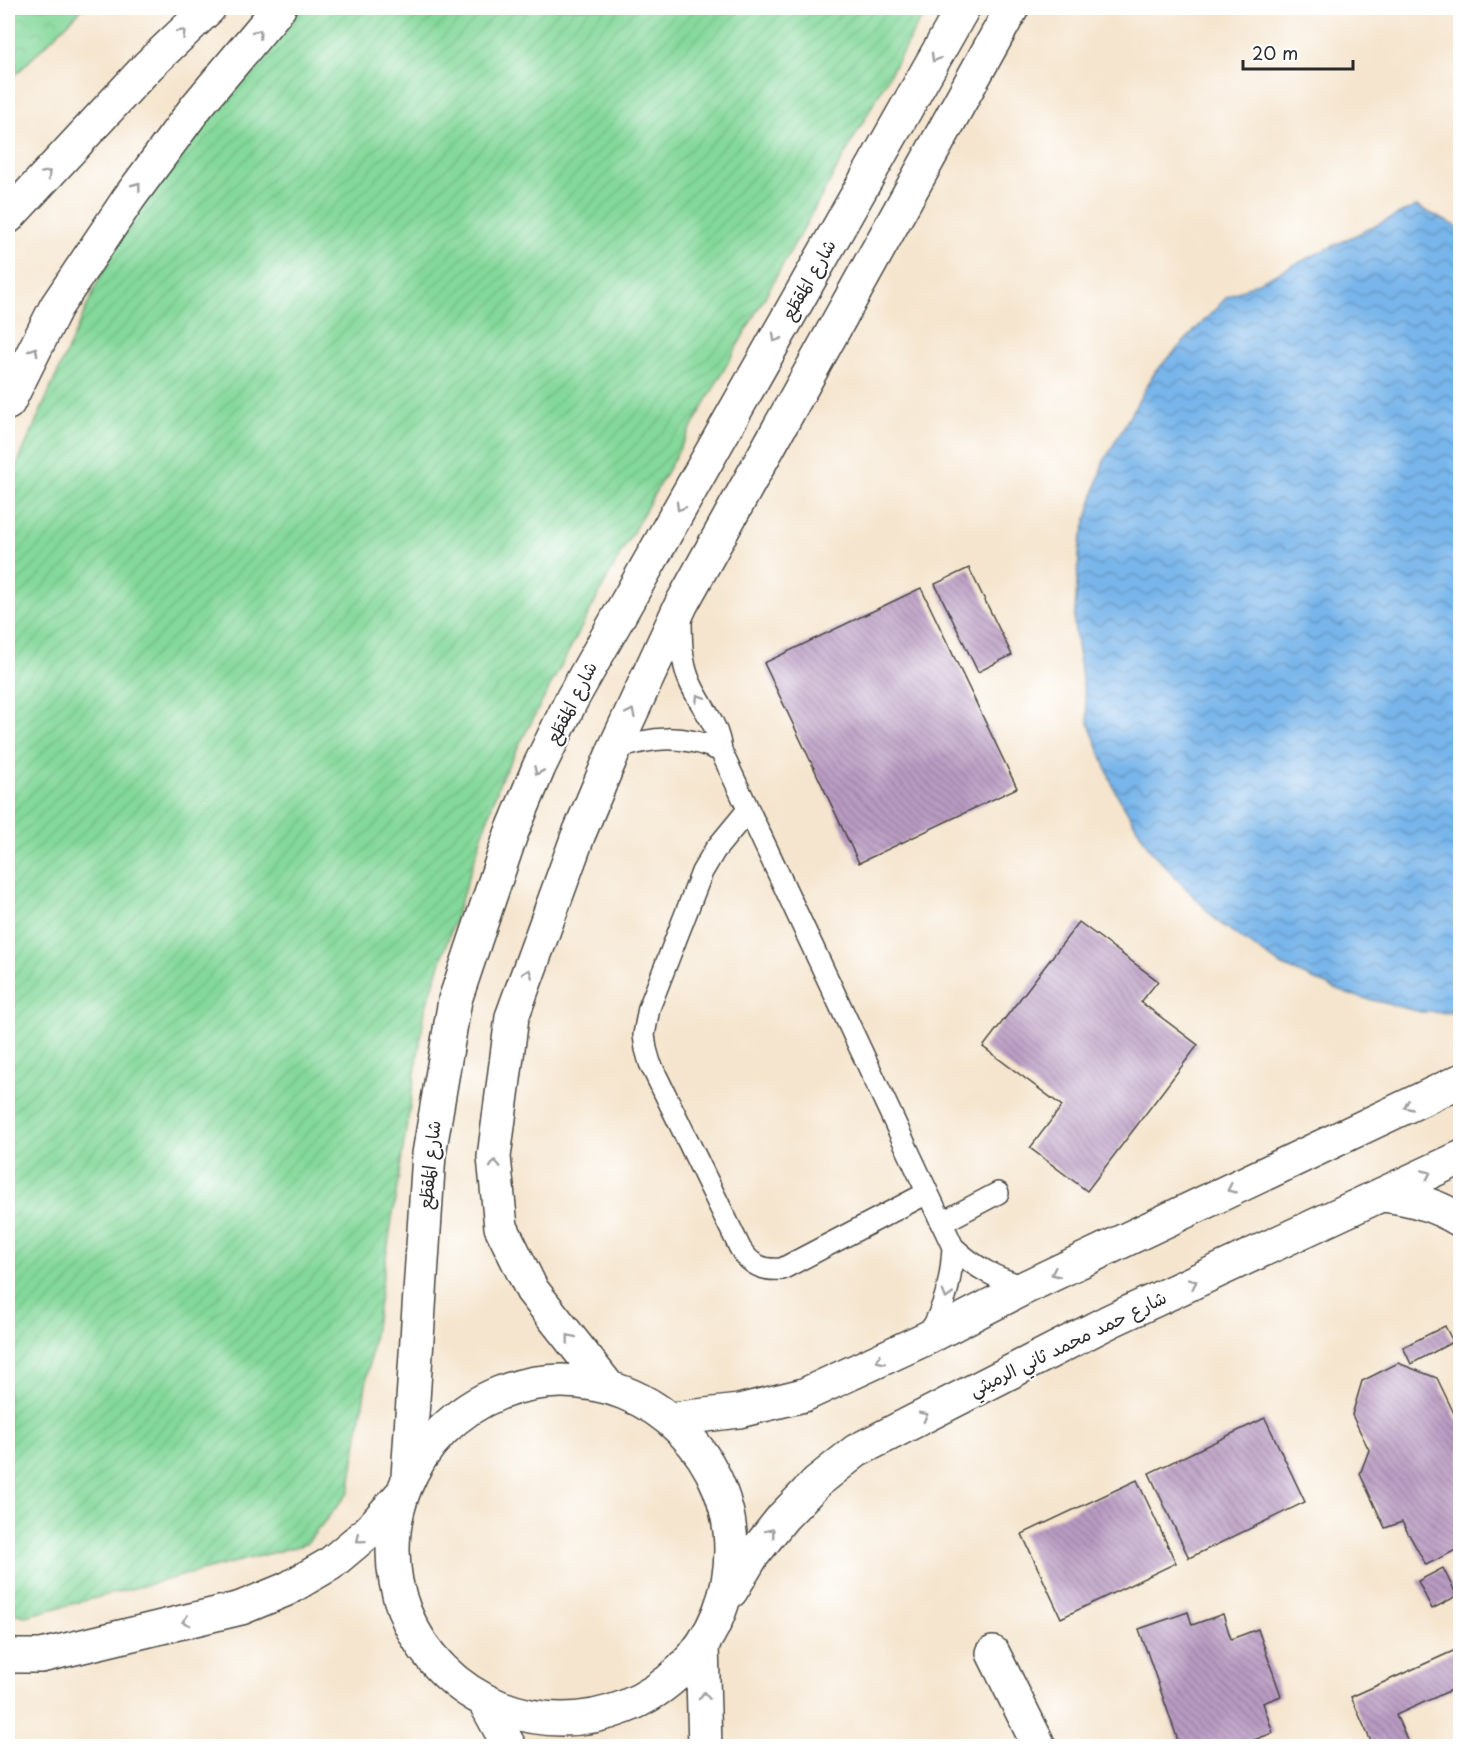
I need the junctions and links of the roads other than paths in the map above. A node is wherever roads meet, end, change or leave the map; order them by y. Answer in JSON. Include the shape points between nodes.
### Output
{"nodes":[{"id":1,"x":209,"y":8,"type":"edge"},
{"id":2,"x":279,"y":8,"type":"edge"},
{"id":3,"x":963,"y":8,"type":"edge"},
{"id":4,"x":1012,"y":8,"type":"edge"},
{"id":5,"x":8,"y":217,"type":"edge"},
{"id":6,"x":8,"y":403,"type":"edge"},
{"id":7,"x":681,"y":605,"type":"junction"},
{"id":8,"x":614,"y":750,"type":"junction"},
{"id":9,"x":721,"y":751,"type":"junction"},
{"id":10,"x":748,"y":810,"type":"junction"},
{"id":11,"x":1461,"y":1081,"type":"edge"},
{"id":12,"x":1461,"y":1158,"type":"edge"},
{"id":13,"x":927,"y":1193,"type":"junction"},
{"id":14,"x":998,"y":1193,"type":"dead end"},
{"id":15,"x":1383,"y":1195,"type":"junction"},
{"id":16,"x":1461,"y":1220,"type":"edge"},
{"id":17,"x":942,"y":1222,"type":"junction"},
{"id":18,"x":953,"y":1248,"type":"junction"},
{"id":19,"x":1026,"y":1287,"type":"junction"},
{"id":20,"x":927,"y":1338,"type":"junction"},
{"id":21,"x":606,"y":1384,"type":"junction"},
{"id":22,"x":672,"y":1419,"type":"junction"},
{"id":23,"x":404,"y":1486,"type":"junction"},
{"id":24,"x":727,"y":1598,"type":"junction"},
{"id":25,"x":702,"y":1645,"type":"junction"},
{"id":26,"x":993,"y":1653,"type":"dead end"},
{"id":27,"x":8,"y":1656,"type":"edge"},
{"id":28,"x":485,"y":1702,"type":"junction"},
{"id":29,"x":509,"y":1746,"type":"edge"},
{"id":30,"x":705,"y":1746,"type":"edge"},
{"id":31,"x":1039,"y":1746,"type":"edge"}],
"edges":[{"from":5,"to":1,"type":"main road","one_way":true,"via":[[148,66]]},
{"from":6,"to":2,"type":"main road","one_way":true,"via":[[56,307],[129,198],[197,106]]},
{"from":3,"to":23,"type":"main road","name":"شارع المَقطَع","one_way":true,"via":[[572,699],[511,834],[455,1000],[429,1154]]},
{"from":4,"to":7,"type":"main road"},
{"from":8,"to":7,"type":"main road","one_way":true},
{"from":9,"to":7,"type":"lane","one_way":true,"via":[[714,724],[689,681],[683,659]]},
{"from":8,"to":9,"type":"lane","via":[[635,742],[679,738]]},
{"from":21,"to":8,"type":"main road","one_way":true,"via":[[532,1290],[501,1227],[494,1157],[512,1017]]},
{"from":9,"to":10,"type":"lane"},
{"from":10,"to":13,"type":"lane"},
{"from":10,"to":13,"type":"lane","via":[[702,872],[649,1008],[644,1035],[650,1062],[740,1248],[761,1268],[782,1269]]},
{"from":11,"to":19,"type":"main road","one_way":true},
{"from":15,"to":12,"type":"main road","name":"شارع حمد محمد ثاني الرميثي","one_way":true},
{"from":13,"to":17,"type":"lane"},
{"from":14,"to":17,"type":"lane"},
{"from":15,"to":16,"type":"main road","via":[[1427,1203]]},
{"from":24,"to":15,"type":"main road","name":"شارع حمد محمد ثاني الرميثي","one_way":true,"via":[[752,1556],[783,1517],[856,1451],[1110,1321]]},
{"from":17,"to":18,"type":"lane"},
{"from":18,"to":19,"type":"lane","via":[[986,1273]]},
{"from":18,"to":20,"type":"lane","one_way":true,"via":[[947,1295]]},
{"from":19,"to":20,"type":"main road"},
{"from":20,"to":22,"type":"main road","one_way":true,"via":[[804,1395],[738,1411]]},
{"from":21,"to":22,"type":"main road","via":[[641,1398]]},
{"from":21,"to":23,"type":"main road","via":[[547,1380],[490,1395],[442,1428]]},
{"from":22,"to":24,"type":"main road","via":[[705,1455],[725,1500],[732,1549]]},
{"from":23,"to":27,"type":"main road","one_way":true,"via":[[367,1533],[330,1564],[278,1593],[241,1608],[41,1656]]},
{"from":23,"to":28,"type":"main road","name":"شارع المَقطَع","via":[[391,1547],[398,1598],[420,1644],[454,1682]]},
{"from":24,"to":25,"type":"main road","name":"شارع حمد محمد ثاني الرميثي"},
{"from":25,"to":28,"type":"main road","name":"شارع حمد محمد ثاني الرميثي","via":[[669,1682],[627,1706],[580,1719],[531,1718]]},
{"from":30,"to":25,"type":"main road","one_way":true},
{"from":26,"to":31,"type":"main road"},
{"from":28,"to":29,"type":"main road"}]}
